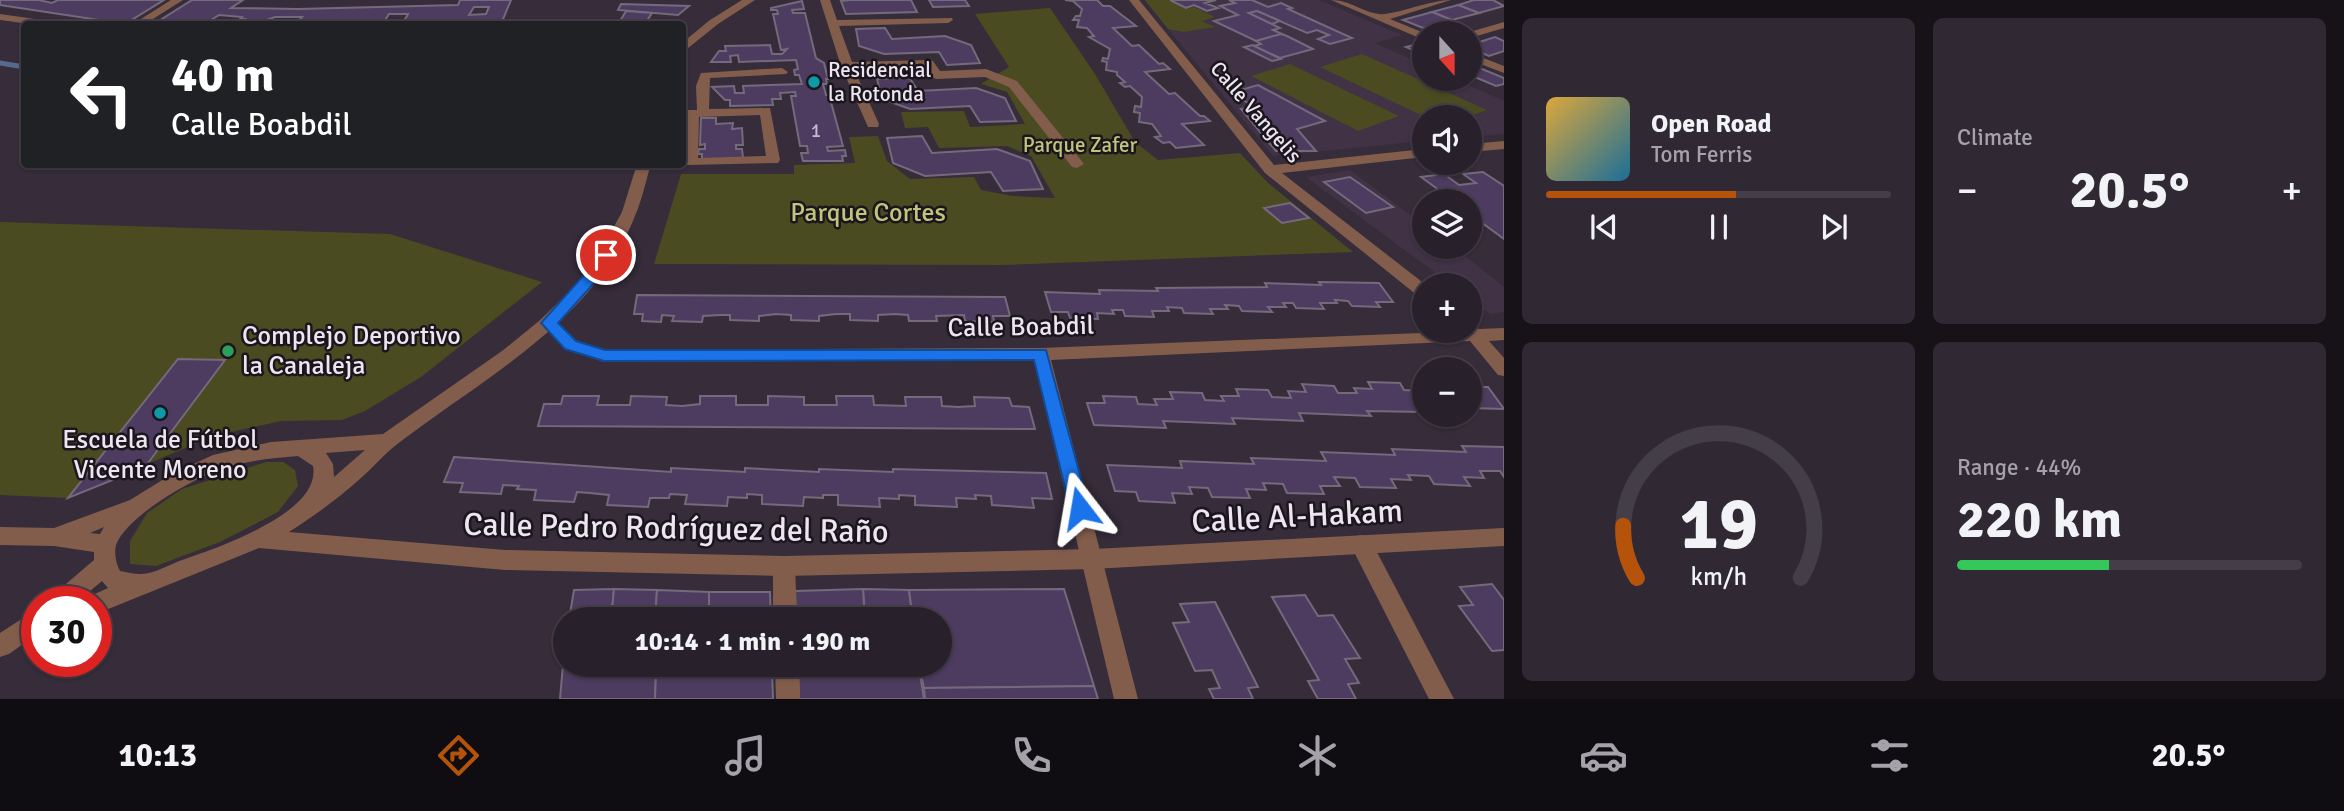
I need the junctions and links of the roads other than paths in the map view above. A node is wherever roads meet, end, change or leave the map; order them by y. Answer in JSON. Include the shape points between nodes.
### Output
{"nodes":[{"id":1,"x":178,"y":0,"type":"edge"},
{"id":2,"x":750,"y":0,"type":"edge"},
{"id":3,"x":825,"y":0,"type":"edge"},
{"id":4,"x":1134,"y":0,"type":"edge"},
{"id":5,"x":1336,"y":0,"type":"edge"},
{"id":6,"x":1446,"y":0,"type":"edge"},
{"id":7,"x":0,"y":17,"type":"edge"},
{"id":8,"x":1381,"y":18,"type":"junction"},
{"id":9,"x":948,"y":20,"type":"dead end"},
{"id":10,"x":28,"y":21,"type":"edge"},
{"id":11,"x":143,"y":21,"type":"edge"},
{"id":12,"x":833,"y":23,"type":"junction"},
{"id":13,"x":1504,"y":25,"type":"edge"},
{"id":14,"x":1482,"y":31,"type":"edge"},
{"id":15,"x":1412,"y":32,"type":"edge"},
{"id":16,"x":686,"y":45,"type":"edge"},
{"id":17,"x":1482,"y":60,"type":"edge"},
{"id":18,"x":848,"y":66,"type":"junction"},
{"id":19,"x":1502,"y":67,"type":"edge"},
{"id":20,"x":782,"y":72,"type":"dead end"},
{"id":21,"x":693,"y":114,"type":"edge"},
{"id":22,"x":873,"y":124,"type":"dead end"},
{"id":23,"x":1504,"y":145,"type":"edge"},
{"id":24,"x":1482,"y":147,"type":"edge"},
{"id":25,"x":1412,"y":154,"type":"edge"},
{"id":26,"x":1077,"y":164,"type":"dead end"},
{"id":27,"x":643,"y":168,"type":"edge"},
{"id":28,"x":1270,"y":170,"type":"junction"},
{"id":29,"x":1412,"y":282,"type":"edge"},
{"id":30,"x":549,"y":323,"type":"junction"},
{"id":31,"x":1482,"y":333,"type":"edge"},
{"id":32,"x":1504,"y":334,"type":"edge"},
{"id":33,"x":1412,"y":336,"type":"edge"},
{"id":34,"x":1482,"y":343,"type":"edge"},
{"id":35,"x":1041,"y":354,"type":"junction"},
{"id":36,"x":1504,"y":370,"type":"edge"},
{"id":37,"x":387,"y":441,"type":"junction"},
{"id":38,"x":303,"y":449,"type":"junction"},
{"id":39,"x":141,"y":503,"type":"junction"},
{"id":40,"x":304,"y":511,"type":"junction"},
{"id":41,"x":0,"y":536,"type":"edge"},
{"id":42,"x":54,"y":537,"type":"junction"},
{"id":43,"x":1504,"y":537,"type":"edge"},
{"id":44,"x":258,"y":539,"type":"junction"},
{"id":45,"x":1361,"y":544,"type":"junction"},
{"id":46,"x":105,"y":554,"type":"junction"},
{"id":47,"x":1093,"y":559,"type":"junction"},
{"id":48,"x":783,"y":566,"type":"junction"},
{"id":49,"x":142,"y":584,"type":"junction"},
{"id":50,"x":76,"y":586,"type":"edge"},
{"id":51,"x":112,"y":597,"type":"edge"},
{"id":52,"x":785,"y":607,"type":"edge"},
{"id":53,"x":21,"y":632,"type":"edge"},
{"id":54,"x":21,"y":637,"type":"edge"},
{"id":55,"x":0,"y":647,"type":"edge"},
{"id":56,"x":787,"y":677,"type":"edge"},
{"id":57,"x":788,"y":699,"type":"edge"},
{"id":58,"x":1126,"y":699,"type":"edge"},
{"id":59,"x":1441,"y":699,"type":"edge"}],
"edges":[{"from":1,"to":11,"type":"street"},
{"from":2,"to":16,"type":"street","via":[[718,18]]},
{"from":3,"to":12,"type":"street"},
{"from":4,"to":28,"type":"street","name":"Calle Vangelis"},
{"from":5,"to":8,"type":"street"},
{"from":6,"to":8,"type":"street"},
{"from":7,"to":10,"type":"street"},
{"from":8,"to":15,"type":"street"},
{"from":9,"to":12,"type":"street"},
{"from":12,"to":18,"type":"street"},
{"from":13,"to":14,"type":"street"},
{"from":17,"to":19,"type":"street"},
{"from":18,"to":22,"type":"street"},
{"from":18,"to":26,"type":"street","via":[[929,64],[936,75],[986,73],[1013,84]]},
{"from":20,"to":21,"type":"street","via":[[705,75]]},
{"from":21,"to":21,"type":"street","via":[[766,111],[773,160],[691,162]]},
{"from":23,"to":24,"type":"street"},
{"from":25,"to":28,"type":"street"},
{"from":27,"to":30,"type":"street","via":[[632,209],[615,242],[591,278]]},
{"from":28,"to":29,"type":"street","name":"Calle Vangelis"},
{"from":30,"to":35,"type":"street","name":"Calle Boabdil","via":[[571,345],[604,356]]},
{"from":30,"to":37,"type":"street","via":[[479,380]]},
{"from":31,"to":32,"type":"street","name":"Calle Boabdil"},
{"from":33,"to":35,"type":"street","name":"Calle Boabdil"},
{"from":34,"to":36,"type":"street"},
{"from":35,"to":47,"type":"street"},
{"from":37,"to":38,"type":"street"},
{"from":37,"to":40,"type":"street","via":[[355,473]]},
{"from":38,"to":39,"type":"street","via":[[271,450],[214,463]]},
{"from":38,"to":40,"type":"street","via":[[326,467],[323,485]]},
{"from":39,"to":42,"type":"street"},
{"from":39,"to":46,"type":"street","via":[[118,524]]},
{"from":40,"to":44,"type":"street"},
{"from":41,"to":42,"type":"street"},
{"from":42,"to":46,"type":"street"},
{"from":43,"to":45,"type":"street","name":"Calle Al-Hakam"},
{"from":44,"to":48,"type":"street","name":"Calle Pedro Rodríguez del Raño","via":[[505,561]]},
{"from":44,"to":49,"type":"street"},
{"from":45,"to":47,"type":"street","name":"Calle Al-Hakam"},
{"from":45,"to":59,"type":"street"},
{"from":46,"to":49,"type":"street","via":[[113,580]]},
{"from":46,"to":50,"type":"street"},
{"from":47,"to":48,"type":"street","name":"Calle Pedro Rodríguez del Raño"},
{"from":47,"to":58,"type":"street"},
{"from":48,"to":52,"type":"street"},
{"from":49,"to":51,"type":"street"},
{"from":53,"to":55,"type":"street"},
{"from":54,"to":55,"type":"street"},
{"from":56,"to":57,"type":"street"}]}
